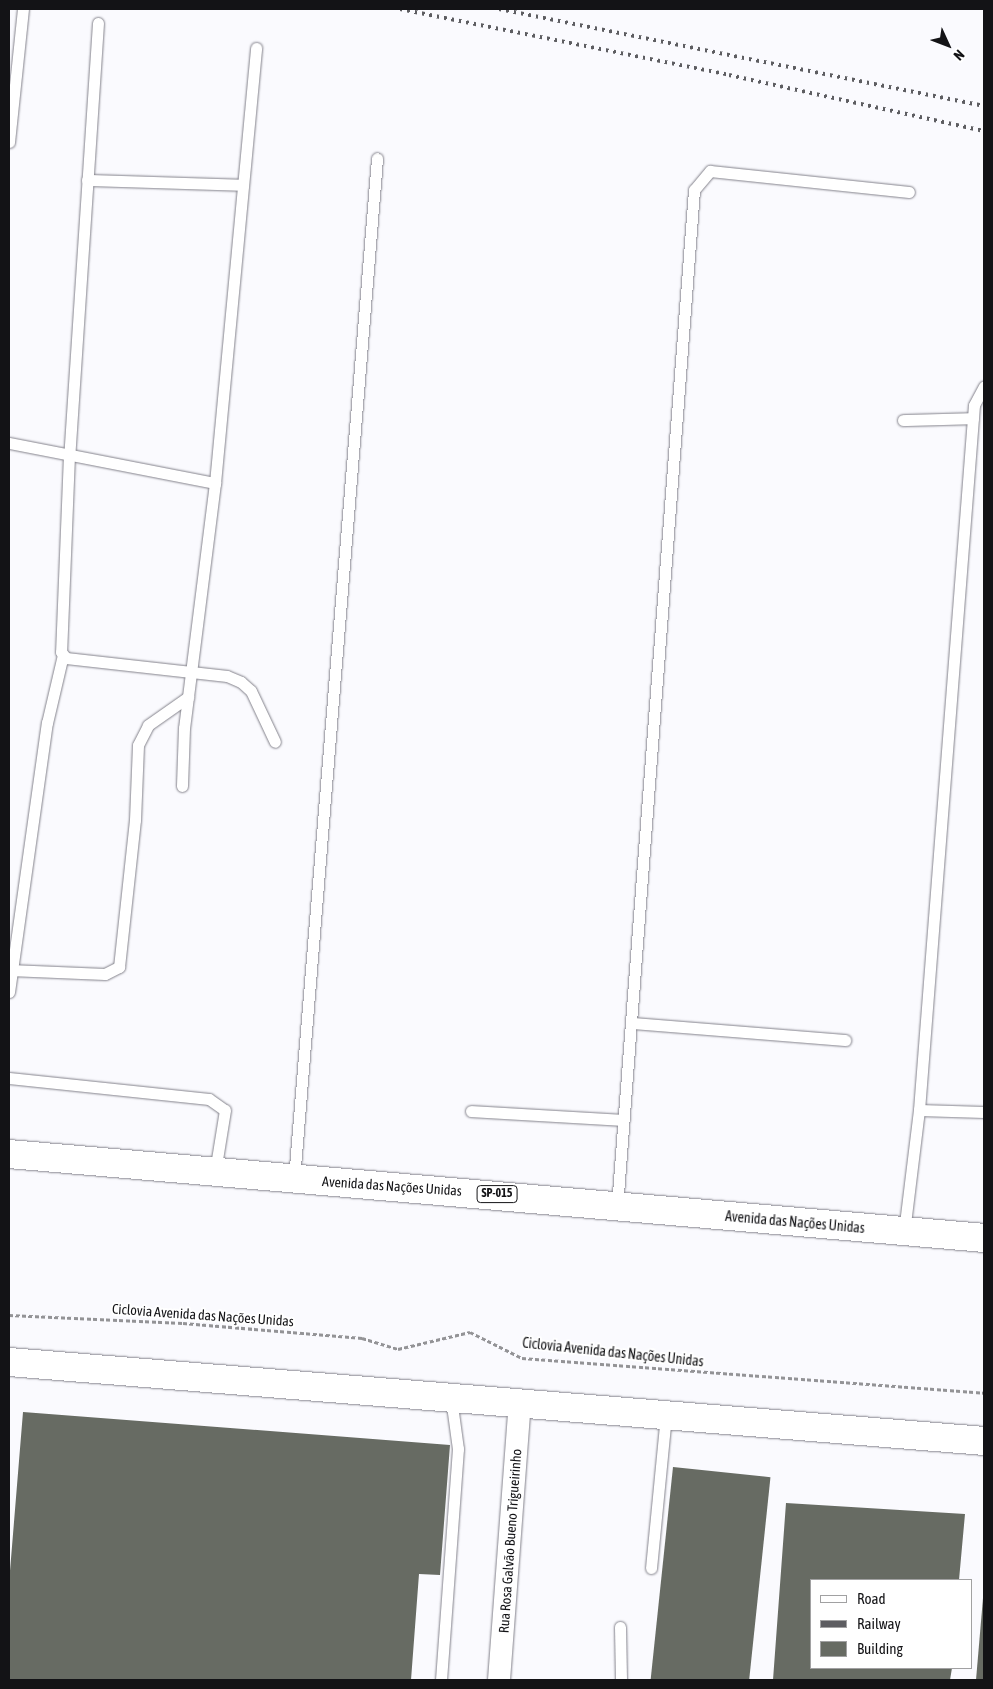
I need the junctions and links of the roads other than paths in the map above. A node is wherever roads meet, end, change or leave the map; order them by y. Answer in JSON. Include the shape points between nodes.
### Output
{"nodes":[{"id":1,"x":24,"y":9,"type":"edge"},
{"id":2,"x":98,"y":23,"type":"dead end"},
{"id":3,"x":256,"y":48,"type":"dead end"},
{"id":4,"x":9,"y":142,"type":"edge"},
{"id":5,"x":377,"y":158,"type":"dead end"},
{"id":6,"x":87,"y":180,"type":"junction"},
{"id":7,"x":243,"y":185,"type":"junction"},
{"id":8,"x":909,"y":192,"type":"dead end"},
{"id":9,"x":984,"y":386,"type":"edge"},
{"id":10,"x":973,"y":418,"type":"junction"},
{"id":11,"x":903,"y":420,"type":"dead end"},
{"id":12,"x":9,"y":443,"type":"edge"},
{"id":13,"x":69,"y":455,"type":"junction"},
{"id":14,"x":215,"y":483,"type":"junction"},
{"id":15,"x":63,"y":655,"type":"junction"},
{"id":16,"x":191,"y":672,"type":"junction"},
{"id":17,"x":188,"y":698,"type":"junction"},
{"id":18,"x":275,"y":742,"type":"dead end"},
{"id":19,"x":182,"y":786,"type":"dead end"},
{"id":20,"x":10,"y":970,"type":"edge"},
{"id":21,"x":9,"y":992,"type":"edge"},
{"id":22,"x":632,"y":1023,"type":"junction"},
{"id":23,"x":845,"y":1040,"type":"dead end"},
{"id":24,"x":9,"y":1078,"type":"edge"},
{"id":25,"x":918,"y":1110,"type":"junction"},
{"id":26,"x":470,"y":1111,"type":"dead end"},
{"id":27,"x":984,"y":1112,"type":"edge"},
{"id":28,"x":623,"y":1120,"type":"junction"},
{"id":29,"x":9,"y":1154,"type":"edge"},
{"id":30,"x":76,"y":1160,"type":"junction"},
{"id":31,"x":9,"y":1172,"type":"edge"},
{"id":32,"x":216,"y":1172,"type":"junction"},
{"id":33,"x":294,"y":1179,"type":"junction"},
{"id":34,"x":617,"y":1207,"type":"junction"},
{"id":35,"x":904,"y":1232,"type":"junction"},
{"id":36,"x":984,"y":1238,"type":"edge"},
{"id":37,"x":9,"y":1362,"type":"edge"},
{"id":38,"x":451,"y":1398,"type":"junction"},
{"id":39,"x":520,"y":1402,"type":"junction"},
{"id":40,"x":666,"y":1414,"type":"junction"},
{"id":41,"x":984,"y":1441,"type":"edge"},
{"id":42,"x":650,"y":1568,"type":"dead end"},
{"id":43,"x":620,"y":1627,"type":"dead end"},
{"id":44,"x":442,"y":1680,"type":"edge"},
{"id":45,"x":499,"y":1680,"type":"edge"},
{"id":46,"x":621,"y":1680,"type":"edge"}],
"edges":[{"from":1,"to":4,"type":"lane"},
{"from":2,"to":6,"type":"lane"},
{"from":3,"to":7,"type":"lane"},
{"from":5,"to":33,"type":"lane"},
{"from":6,"to":7,"type":"lane"},
{"from":6,"to":13,"type":"lane"},
{"from":7,"to":14,"type":"lane"},
{"from":8,"to":22,"type":"lane","via":[[710,171],[694,190]]},
{"from":9,"to":10,"type":"lane","via":[[974,405]]},
{"from":10,"to":11,"type":"lane"},
{"from":10,"to":25,"type":"lane"},
{"from":12,"to":13,"type":"lane"},
{"from":13,"to":14,"type":"lane"},
{"from":13,"to":15,"type":"lane"},
{"from":14,"to":16,"type":"lane"},
{"from":15,"to":16,"type":"lane"},
{"from":15,"to":20,"type":"lane","via":[[47,723]]},
{"from":16,"to":17,"type":"lane"},
{"from":16,"to":18,"type":"lane","via":[[227,676],[241,682],[251,691]]},
{"from":17,"to":19,"type":"lane"},
{"from":17,"to":20,"type":"lane","via":[[148,725],[138,745],[119,967],[105,974]]},
{"from":20,"to":21,"type":"lane"},
{"from":22,"to":23,"type":"lane"},
{"from":22,"to":28,"type":"lane"},
{"from":24,"to":32,"type":"lane","via":[[209,1099],[225,1110]]},
{"from":25,"to":27,"type":"lane"},
{"from":25,"to":35,"type":"lane"},
{"from":26,"to":28,"type":"lane"},
{"from":28,"to":34,"type":"lane"},
{"from":29,"to":30,"type":"highway","name":"Avenida das Nações Unidas","number":"SP-015"},
{"from":30,"to":31,"type":"highway","via":[[45,1174]]},
{"from":30,"to":32,"type":"highway","name":"Avenida das Nações Unidas","number":"SP-015"},
{"from":32,"to":33,"type":"highway","name":"Avenida das Nações Unidas","number":"SP-015"},
{"from":33,"to":34,"type":"highway","name":"Avenida das Nações Unidas","number":"SP-015"},
{"from":34,"to":35,"type":"highway","name":"Avenida das Nações Unidas","number":"SP-015"},
{"from":35,"to":36,"type":"highway","name":"Avenida das Nações Unidas","number":"SP-015"},
{"from":37,"to":38,"type":"highway"},
{"from":38,"to":39,"type":"highway"},
{"from":38,"to":44,"type":"lane","via":[[458,1449]]},
{"from":39,"to":40,"type":"highway"},
{"from":39,"to":45,"type":"street","name":"Rua Rosa Galvão Bueno Trigueirinho"},
{"from":40,"to":41,"type":"highway"},
{"from":40,"to":42,"type":"lane"},
{"from":43,"to":46,"type":"lane"}]}
